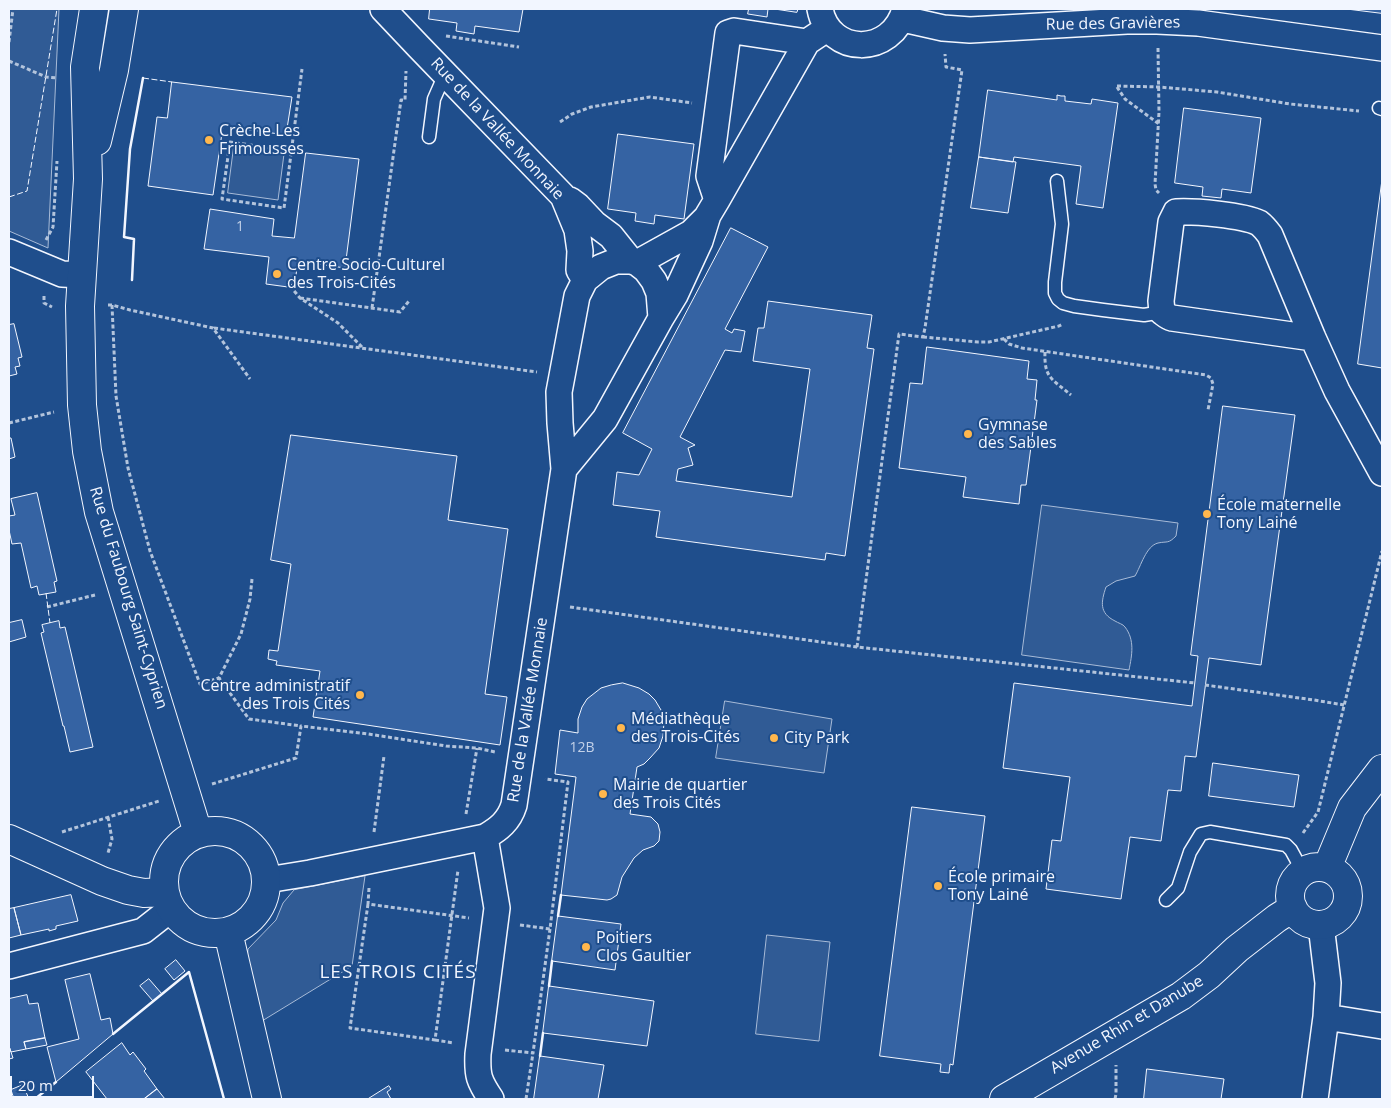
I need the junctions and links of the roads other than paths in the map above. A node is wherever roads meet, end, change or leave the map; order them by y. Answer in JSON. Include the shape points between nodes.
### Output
{"nodes":[{"id":1,"x":94,"y":9,"type":"edge"},
{"id":2,"x":124,"y":9,"type":"edge"},
{"id":3,"x":383,"y":9,"type":"edge"},
{"id":4,"x":904,"y":14,"type":"edge"},
{"id":5,"x":1199,"y":16,"type":"edge"},
{"id":6,"x":972,"y":20,"type":"edge"},
{"id":7,"x":818,"y":26,"type":"edge"},
{"id":8,"x":1382,"y":48,"type":"edge"},
{"id":9,"x":445,"y":74,"type":"junction"},
{"id":10,"x":429,"y":137,"type":"dead end"},
{"id":11,"x":88,"y":179,"type":"junction"},
{"id":12,"x":1057,"y":181,"type":"dead end"},
{"id":13,"x":563,"y":196,"type":"junction"},
{"id":14,"x":712,"y":208,"type":"junction"},
{"id":15,"x":9,"y":252,"type":"edge"},
{"id":16,"x":634,"y":262,"type":"junction"},
{"id":17,"x":82,"y":275,"type":"junction"},
{"id":18,"x":585,"y":280,"type":"junction"},
{"id":19,"x":1162,"y":312,"type":"junction"},
{"id":20,"x":661,"y":318,"type":"junction"},
{"id":21,"x":1313,"y":338,"type":"junction"},
{"id":22,"x":559,"y":406,"type":"junction"},
{"id":23,"x":605,"y":419,"type":"junction"},
{"id":24,"x":564,"y":469,"type":"junction"},
{"id":25,"x":1382,"y":473,"type":"edge"},
{"id":26,"x":1382,"y":769,"type":"edge"},
{"id":27,"x":198,"y":833,"type":"junction"},
{"id":28,"x":484,"y":837,"type":"junction"},
{"id":29,"x":9,"y":839,"type":"edge"},
{"id":30,"x":1307,"y":863,"type":"junction"},
{"id":31,"x":267,"y":880,"type":"junction"},
{"id":32,"x":168,"y":900,"type":"junction"},
{"id":33,"x":1166,"y":900,"type":"dead end"},
{"id":34,"x":1293,"y":908,"type":"junction"},
{"id":35,"x":1321,"y":925,"type":"junction"},
{"id":36,"x":228,"y":932,"type":"junction"},
{"id":37,"x":9,"y":966,"type":"edge"},
{"id":38,"x":1326,"y":1017,"type":"junction"},
{"id":39,"x":1382,"y":1026,"type":"edge"},
{"id":40,"x":267,"y":1099,"type":"edge"},
{"id":41,"x":491,"y":1099,"type":"edge"},
{"id":42,"x":1004,"y":1099,"type":"edge"},
{"id":43,"x":1315,"y":1099,"type":"edge"}],
"edges":[{"from":1,"to":11,"type":"street","name":"Rue du Faubourg Saint-Cyprien","via":[[86,67]]},
{"from":2,"to":11,"type":"street","name":"Rue du Faubourg Saint-Cyprien","via":[[114,70]]},
{"from":3,"to":9,"type":"street","name":"Rue de la Vallée Monnaie"},
{"from":4,"to":6,"type":"street","name":"Rue des Gravières","via":[[944,28]]},
{"from":4,"to":7,"type":"street","via":[[894,32],[882,41],[868,45],[853,44]]},
{"from":5,"to":6,"type":"street","name":"Rue des Gravières","via":[[1157,21]]},
{"from":5,"to":8,"type":"street","name":"Rue des Gravières"},
{"from":7,"to":14,"type":"street"},
{"from":7,"to":14,"type":"street","via":[[728,33],[709,176]]},
{"from":9,"to":10,"type":"lane","via":[[434,99]]},
{"from":9,"to":13,"type":"street","name":"Rue de la Vallée Monnaie"},
{"from":11,"to":17,"type":"street","name":"Rue du Faubourg Saint-Cyprien"},
{"from":12,"to":19,"type":"lane","via":[[1062,224],[1055,282],[1058,299],[1074,306],[1144,315]]},
{"from":13,"to":16,"type":"street","via":[[611,236]]},
{"from":13,"to":18,"type":"street","name":"Rue de la Vallée Monnaie","via":[[578,230],[579,270]]},
{"from":14,"to":16,"type":"street","via":[[691,233]]},
{"from":14,"to":20,"type":"street","via":[[700,242]]},
{"from":15,"to":17,"type":"street","via":[[62,274]]},
{"from":16,"to":18,"type":"street","via":[[616,262],[601,267]]},
{"from":16,"to":20,"type":"street","via":[[654,281],[659,293]]},
{"from":17,"to":27,"type":"street","name":"Rue du Faubourg Saint-Cyprien","via":[[82,405],[87,451],[100,512]]},
{"from":18,"to":22,"type":"street","name":"Rue de la Vallée Monnaie","via":[[577,296],[561,376]]},
{"from":19,"to":21,"type":"street","via":[[1172,318]]},
{"from":19,"to":21,"type":"street","via":[[1171,222],[1176,212],[1244,218],[1260,224],[1270,235]]},
{"from":20,"to":23,"type":"street"},
{"from":21,"to":25,"type":"street","via":[[1337,391]]},
{"from":22,"to":23,"type":"street","via":[[572,418],[588,422]]},
{"from":22,"to":24,"type":"street","name":"Rue de la Vallée Monnaie"},
{"from":23,"to":24,"type":"street"},
{"from":24,"to":28,"type":"street","name":"Rue de la Vallée Monnaie","via":[[514,805],[503,824]]},
{"from":26,"to":30,"type":"street"},
{"from":27,"to":31,"type":"street","via":[[226,831],[239,836],[259,854]]},
{"from":27,"to":32,"type":"street","via":[[180,844],[168,861],[165,871]]},
{"from":28,"to":31,"type":"street","name":"Rue de la Vallée Monnaie"},
{"from":28,"to":41,"type":"street","via":[[497,908],[478,1070],[480,1083]]},
{"from":29,"to":32,"type":"street","via":[[102,881]]},
{"from":30,"to":33,"type":"lane","via":[[1286,845],[1210,832],[1201,834],[1190,852],[1178,888]]},
{"from":30,"to":34,"type":"street","via":[[1293,884]]},
{"from":30,"to":35,"type":"street","via":[[1335,872],[1346,885],[1348,903],[1344,912],[1330,923]]},
{"from":31,"to":36,"type":"street","via":[[266,894],[252,918]]},
{"from":32,"to":36,"type":"street","via":[[182,921],[196,929]]},
{"from":32,"to":37,"type":"street","via":[[143,931]]},
{"from":34,"to":35,"type":"street","via":[[1304,920]]},
{"from":34,"to":42,"type":"street","name":"Avenue Rhin et Danube","via":[[1181,996]]},
{"from":35,"to":38,"type":"street","via":[[1328,983]]},
{"from":36,"to":40,"type":"street"},
{"from":38,"to":39,"type":"street"},
{"from":38,"to":43,"type":"street"}]}
